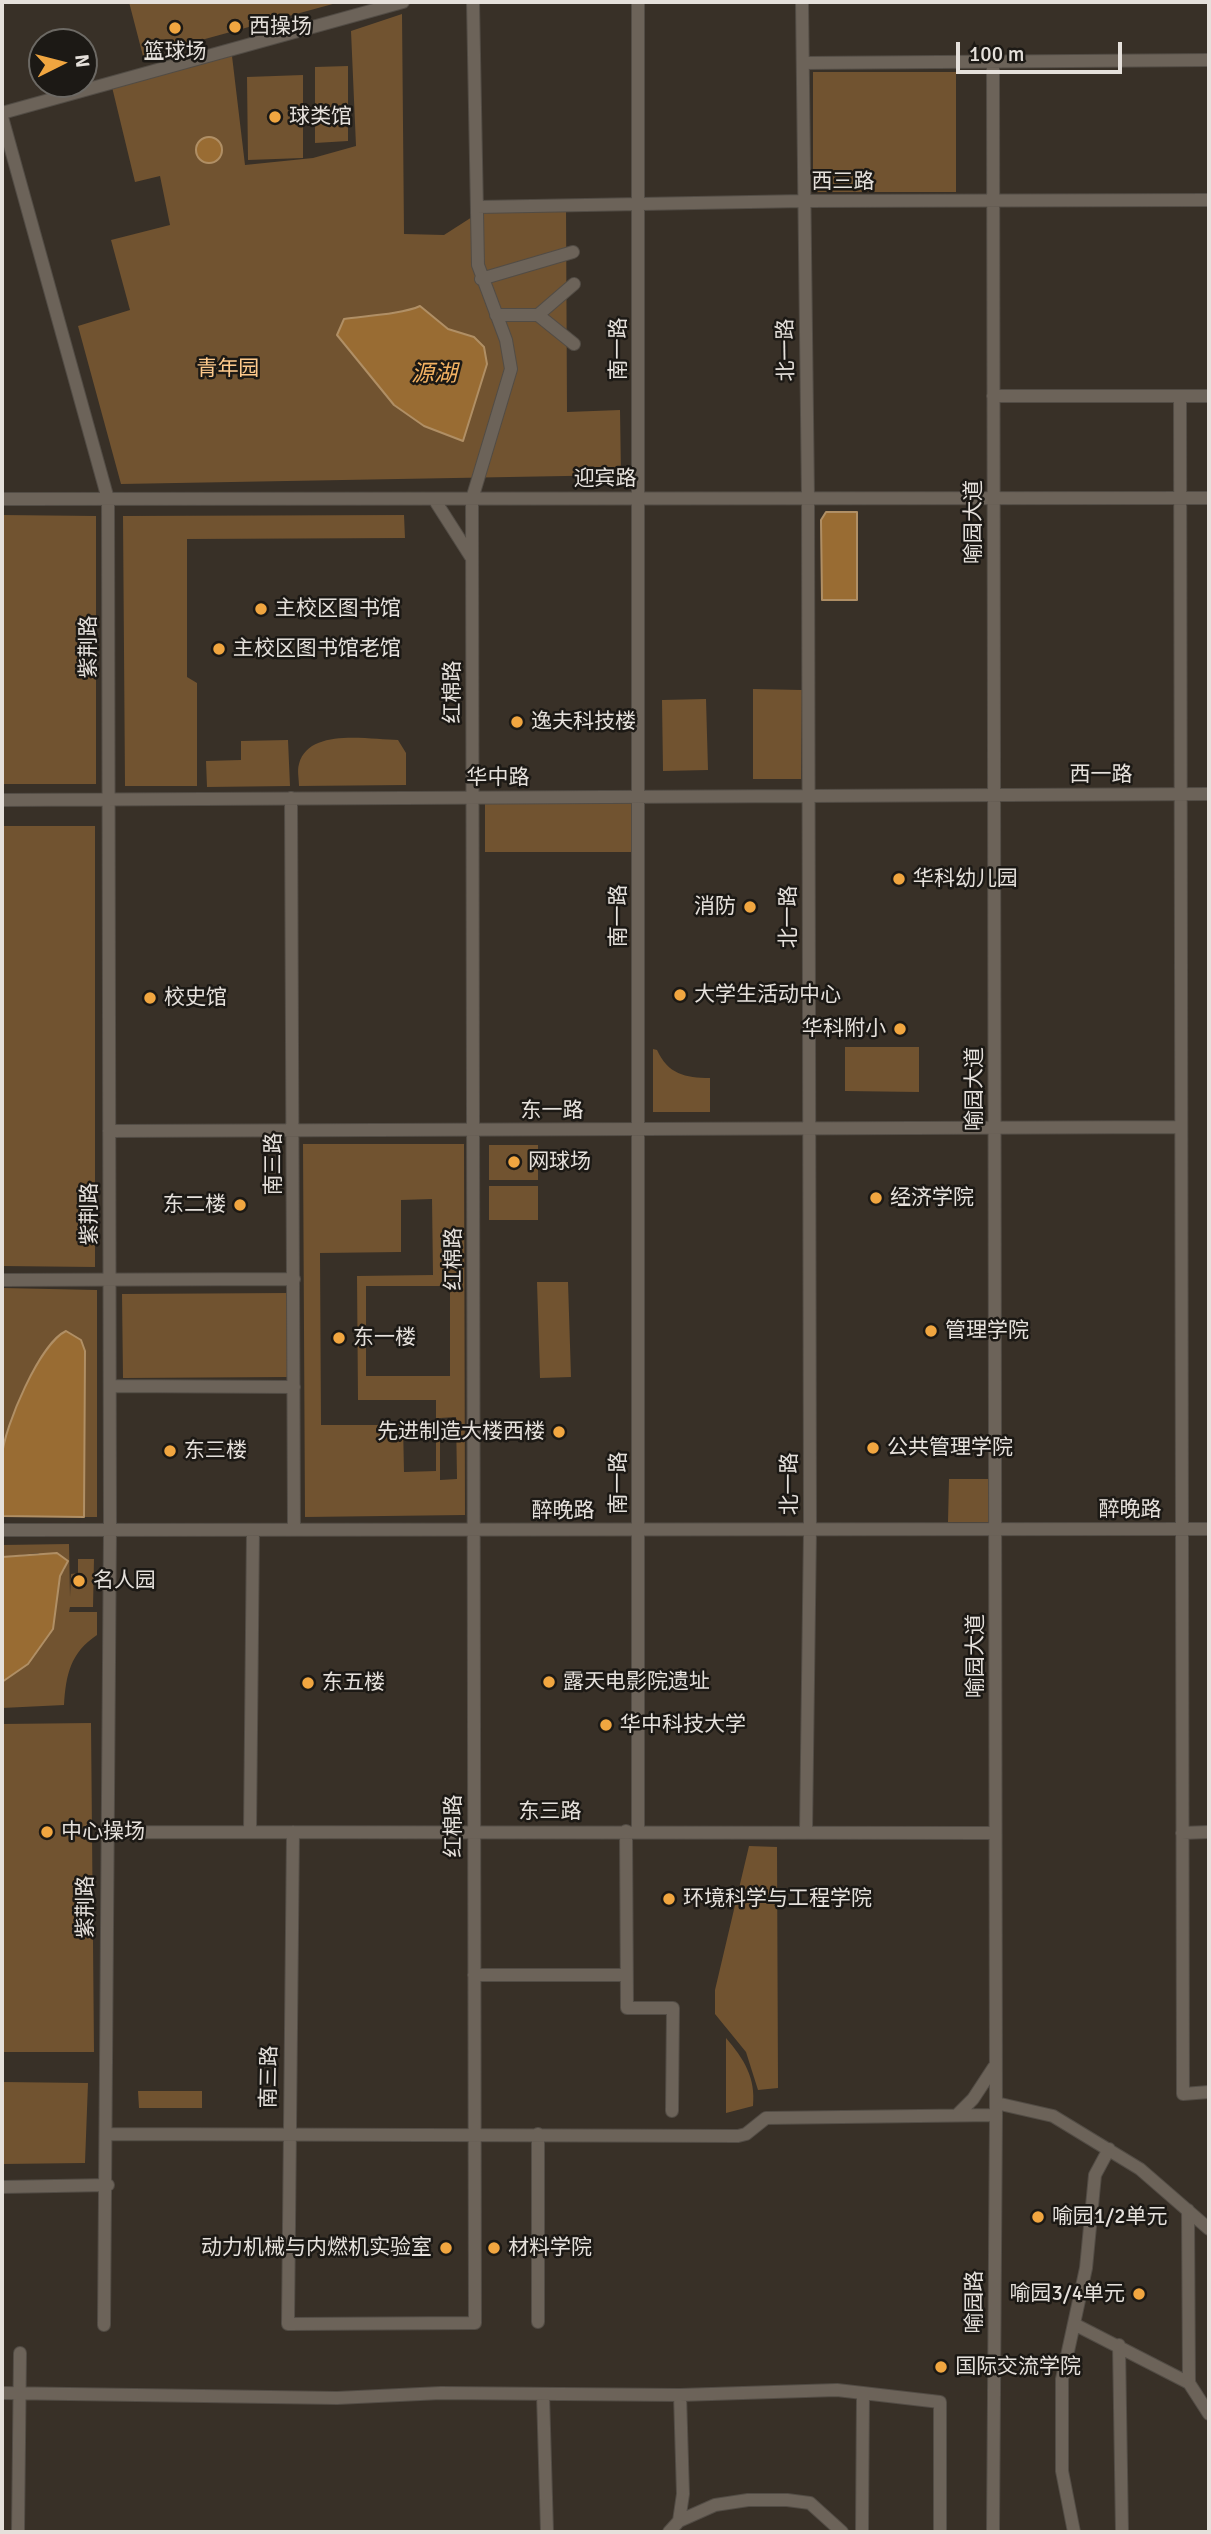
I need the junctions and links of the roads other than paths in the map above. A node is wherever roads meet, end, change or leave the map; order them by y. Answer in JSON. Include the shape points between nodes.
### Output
{"nodes":[{"id":1,"x":403,"y":2,"type":"edge"},
{"id":2,"x":473,"y":2,"type":"edge"},
{"id":3,"x":638,"y":2,"type":"edge"},
{"id":4,"x":802,"y":2,"type":"edge"},
{"id":5,"x":1209,"y":60,"type":"edge"},
{"id":6,"x":803,"y":63,"type":"junction"},
{"id":7,"x":993,"y":63,"type":"junction"},
{"id":8,"x":2,"y":115,"type":"edge"},
{"id":9,"x":804,"y":201,"type":"junction"},
{"id":10,"x":993,"y":201,"type":"junction"},
{"id":11,"x":1209,"y":201,"type":"edge"},
{"id":12,"x":638,"y":204,"type":"junction"},
{"id":13,"x":477,"y":207,"type":"junction"},
{"id":14,"x":573,"y":252,"type":"dead end"},
{"id":15,"x":481,"y":279,"type":"junction"},
{"id":16,"x":573,"y":284,"type":"dead end"},
{"id":17,"x":496,"y":315,"type":"junction"},
{"id":18,"x":538,"y":315,"type":"junction"},
{"id":19,"x":574,"y":344,"type":"dead end"},
{"id":20,"x":1180,"y":396,"type":"junction"},
{"id":21,"x":1209,"y":396,"type":"edge"},
{"id":22,"x":993,"y":397,"type":"junction"},
{"id":23,"x":808,"y":498,"type":"junction"},
{"id":24,"x":993,"y":498,"type":"junction"},
{"id":25,"x":1180,"y":498,"type":"junction"},
{"id":26,"x":1209,"y":498,"type":"edge"},
{"id":27,"x":2,"y":499,"type":"edge"},
{"id":28,"x":108,"y":499,"type":"junction"},
{"id":29,"x":434,"y":499,"type":"junction"},
{"id":30,"x":472,"y":499,"type":"junction"},
{"id":31,"x":638,"y":499,"type":"junction"},
{"id":32,"x":472,"y":558,"type":"junction"},
{"id":33,"x":994,"y":794,"type":"junction"},
{"id":34,"x":1181,"y":794,"type":"junction"},
{"id":35,"x":1209,"y":794,"type":"edge"},
{"id":36,"x":808,"y":795,"type":"junction"},
{"id":37,"x":638,"y":796,"type":"junction"},
{"id":38,"x":473,"y":797,"type":"junction"},
{"id":39,"x":291,"y":798,"type":"junction"},
{"id":40,"x":109,"y":799,"type":"junction"},
{"id":41,"x":2,"y":800,"type":"edge"},
{"id":42,"x":1181,"y":1127,"type":"junction"},
{"id":43,"x":994,"y":1128,"type":"junction"},
{"id":44,"x":809,"y":1129,"type":"junction"},
{"id":45,"x":638,"y":1130,"type":"junction"},
{"id":46,"x":109,"y":1131,"type":"junction"},
{"id":47,"x":294,"y":1131,"type":"junction"},
{"id":48,"x":473,"y":1131,"type":"junction"},
{"id":49,"x":294,"y":1279,"type":"junction"},
{"id":50,"x":2,"y":1280,"type":"edge"},
{"id":51,"x":110,"y":1280,"type":"junction"},
{"id":52,"x":110,"y":1386,"type":"junction"},
{"id":53,"x":294,"y":1387,"type":"junction"},
{"id":54,"x":1209,"y":1529,"type":"edge"},
{"id":55,"x":2,"y":1530,"type":"edge"},
{"id":56,"x":110,"y":1530,"type":"junction"},
{"id":57,"x":253,"y":1530,"type":"junction"},
{"id":58,"x":294,"y":1530,"type":"junction"},
{"id":59,"x":474,"y":1530,"type":"junction"},
{"id":60,"x":638,"y":1530,"type":"junction"},
{"id":61,"x":810,"y":1530,"type":"junction"},
{"id":62,"x":995,"y":1530,"type":"junction"},
{"id":63,"x":1182,"y":1530,"type":"junction"},
{"id":64,"x":632,"y":1831,"type":"junction"},
{"id":65,"x":106,"y":1832,"type":"junction"},
{"id":66,"x":250,"y":1832,"type":"junction"},
{"id":67,"x":293,"y":1832,"type":"junction"},
{"id":68,"x":473,"y":1832,"type":"junction"},
{"id":69,"x":806,"y":1832,"type":"junction"},
{"id":70,"x":1209,"y":1832,"type":"edge"},
{"id":71,"x":995,"y":1833,"type":"junction"},
{"id":72,"x":1182,"y":1833,"type":"junction"},
{"id":73,"x":474,"y":1975,"type":"junction"},
{"id":74,"x":626,"y":1975,"type":"junction"},
{"id":75,"x":996,"y":2064,"type":"junction"},
{"id":76,"x":1209,"y":2092,"type":"edge"},
{"id":77,"x":996,"y":2109,"type":"junction"},
{"id":78,"x":672,"y":2111,"type":"dead end"},
{"id":79,"x":957,"y":2115,"type":"junction"},
{"id":80,"x":107,"y":2134,"type":"junction"},
{"id":81,"x":475,"y":2134,"type":"junction"},
{"id":82,"x":538,"y":2134,"type":"junction"},
{"id":83,"x":289,"y":2135,"type":"junction"},
{"id":84,"x":1109,"y":2149,"type":"junction"},
{"id":85,"x":108,"y":2185,"type":"junction"},
{"id":86,"x":2,"y":2186,"type":"edge"},
{"id":87,"x":1188,"y":2210,"type":"junction"},
{"id":88,"x":1209,"y":2229,"type":"edge"},
{"id":89,"x":538,"y":2322,"type":"dead end"},
{"id":90,"x":288,"y":2324,"type":"joint"},
{"id":91,"x":1074,"y":2324,"type":"junction"},
{"id":92,"x":104,"y":2325,"type":"dead end"},
{"id":93,"x":1119,"y":2345,"type":"junction"},
{"id":94,"x":20,"y":2353,"type":"dead end"},
{"id":95,"x":1189,"y":2383,"type":"junction"},
{"id":96,"x":2,"y":2393,"type":"edge"},
{"id":97,"x":19,"y":2393,"type":"junction"},
{"id":98,"x":543,"y":2394,"type":"junction"},
{"id":99,"x":863,"y":2394,"type":"junction"},
{"id":100,"x":680,"y":2395,"type":"junction"},
{"id":101,"x":1209,"y":2414,"type":"edge"},
{"id":102,"x":679,"y":2521,"type":"junction"},
{"id":103,"x":1076,"y":2531,"type":"edge"},
{"id":104,"x":18,"y":2532,"type":"edge"},
{"id":105,"x":547,"y":2532,"type":"edge"},
{"id":106,"x":669,"y":2532,"type":"edge"},
{"id":107,"x":842,"y":2532,"type":"edge"},
{"id":108,"x":862,"y":2532,"type":"edge"},
{"id":109,"x":940,"y":2532,"type":"edge"},
{"id":110,"x":993,"y":2532,"type":"edge"},
{"id":111,"x":1122,"y":2532,"type":"edge"}],
"edges":[{"from":1,"to":8,"type":"street"},
{"from":2,"to":13,"type":"street","name":"红棉路"},
{"from":3,"to":12,"type":"street","name":"南一路"},
{"from":4,"to":6,"type":"street","name":"北一路"},
{"from":5,"to":7,"type":"street"},
{"from":6,"to":7,"type":"street"},
{"from":6,"to":9,"type":"street","name":"北一路"},
{"from":7,"to":10,"type":"street","name":"喻园大道"},
{"from":8,"to":28,"type":"street","name":"紫荆路"},
{"from":9,"to":10,"type":"street","name":"西三路"},
{"from":9,"to":12,"type":"street","name":"西三路"},
{"from":9,"to":23,"type":"street","name":"北一路"},
{"from":10,"to":11,"type":"street","name":"西三路"},
{"from":10,"to":22,"type":"street","name":"喻园大道"},
{"from":12,"to":13,"type":"street","name":"西三路"},
{"from":12,"to":31,"type":"street","name":"南一路"},
{"from":13,"to":15,"type":"street","name":"红棉路"},
{"from":14,"to":15,"type":"street"},
{"from":15,"to":17,"type":"street","name":"红棉路"},
{"from":16,"to":18,"type":"street"},
{"from":17,"to":18,"type":"street"},
{"from":17,"to":30,"type":"street","name":"红棉路","via":[[510,352],[511,369]]},
{"from":18,"to":19,"type":"street"},
{"from":20,"to":21,"type":"street"},
{"from":20,"to":22,"type":"street"},
{"from":20,"to":25,"type":"street"},
{"from":22,"to":24,"type":"street","name":"喻园大道"},
{"from":23,"to":24,"type":"street","name":"迎宾路"},
{"from":23,"to":31,"type":"street","name":"迎宾路"},
{"from":23,"to":36,"type":"street","name":"北一路"},
{"from":24,"to":25,"type":"street","name":"迎宾路"},
{"from":24,"to":33,"type":"street","name":"喻园大道"},
{"from":25,"to":26,"type":"street","name":"迎宾路"},
{"from":25,"to":34,"type":"street"},
{"from":27,"to":28,"type":"street","name":"迎宾路"},
{"from":28,"to":29,"type":"street","name":"迎宾路"},
{"from":28,"to":40,"type":"street","name":"紫荆路"},
{"from":29,"to":30,"type":"street","name":"迎宾路"},
{"from":29,"to":32,"type":"street"},
{"from":30,"to":31,"type":"street","name":"迎宾路"},
{"from":30,"to":32,"type":"street","name":"红棉路"},
{"from":31,"to":37,"type":"street","name":"南一路"},
{"from":32,"to":38,"type":"street","name":"红棉路"},
{"from":33,"to":34,"type":"street","name":"西一路"},
{"from":33,"to":36,"type":"street","name":"华中路"},
{"from":33,"to":43,"type":"street","name":"喻园大道"},
{"from":34,"to":35,"type":"street","name":"西一路"},
{"from":34,"to":42,"type":"street"},
{"from":36,"to":37,"type":"street","name":"华中路"},
{"from":36,"to":44,"type":"street","name":"北一路"},
{"from":37,"to":38,"type":"street","name":"华中路"},
{"from":37,"to":45,"type":"street","name":"南一路"},
{"from":38,"to":39,"type":"street","name":"华中路"},
{"from":38,"to":48,"type":"street","name":"红棉路"},
{"from":39,"to":40,"type":"street","name":"华中路"},
{"from":39,"to":47,"type":"street","name":"南三路"},
{"from":40,"to":41,"type":"street","name":"华中路"},
{"from":40,"to":46,"type":"street","name":"紫荆路"},
{"from":42,"to":43,"type":"street","name":"东一路"},
{"from":42,"to":63,"type":"street"},
{"from":43,"to":44,"type":"street","name":"东一路"},
{"from":43,"to":62,"type":"street","name":"喻园大道"},
{"from":44,"to":45,"type":"street","name":"东一路"},
{"from":44,"to":61,"type":"street","name":"北一路"},
{"from":45,"to":48,"type":"street","name":"东一路"},
{"from":45,"to":60,"type":"street","name":"南一路"},
{"from":46,"to":47,"type":"street","name":"东一路"},
{"from":46,"to":51,"type":"street","name":"紫荆路"},
{"from":47,"to":48,"type":"street","name":"东一路"},
{"from":47,"to":49,"type":"street","name":"南三路"},
{"from":48,"to":59,"type":"street","name":"红棉路"},
{"from":49,"to":51,"type":"street"},
{"from":49,"to":53,"type":"street","name":"南三路"},
{"from":50,"to":51,"type":"street"},
{"from":51,"to":52,"type":"street","name":"紫荆路"},
{"from":52,"to":53,"type":"street"},
{"from":52,"to":56,"type":"street","name":"紫荆路"},
{"from":53,"to":58,"type":"street","name":"南三路"},
{"from":54,"to":63,"type":"street","name":"醉晚路"},
{"from":55,"to":56,"type":"street","name":"醉晚路"},
{"from":56,"to":57,"type":"street","name":"醉晚路"},
{"from":56,"to":65,"type":"street","name":"紫荆路"},
{"from":57,"to":58,"type":"street","name":"醉晚路"},
{"from":57,"to":66,"type":"street"},
{"from":58,"to":59,"type":"street","name":"醉晚路"},
{"from":59,"to":60,"type":"street","name":"醉晚路"},
{"from":59,"to":68,"type":"street","name":"红棉路"},
{"from":60,"to":61,"type":"street","name":"醉晚路"},
{"from":60,"to":64,"type":"street","name":"南一路"},
{"from":61,"to":62,"type":"street","name":"醉晚路"},
{"from":61,"to":69,"type":"street","name":"北一路"},
{"from":62,"to":63,"type":"street","name":"醉晚路"},
{"from":62,"to":71,"type":"street","name":"喻园大道"},
{"from":63,"to":72,"type":"street"},
{"from":64,"to":68,"type":"street","name":"东三路"},
{"from":64,"to":69,"type":"street","name":"东三路"},
{"from":64,"to":74,"type":"street","name":"南一路"},
{"from":65,"to":66,"type":"street","name":"东三路"},
{"from":65,"to":80,"type":"street","name":"紫荆路"},
{"from":66,"to":67,"type":"street","name":"东三路"},
{"from":67,"to":68,"type":"street","name":"东三路"},
{"from":67,"to":83,"type":"street","name":"南三路"},
{"from":68,"to":73,"type":"street","name":"红棉路"},
{"from":69,"to":71,"type":"street","name":"东三路"},
{"from":70,"to":72,"type":"street"},
{"from":71,"to":75,"type":"street","name":"喻园大道"},
{"from":72,"to":76,"type":"street","via":[[1183,2094]]},
{"from":73,"to":74,"type":"street"},
{"from":73,"to":81,"type":"street","name":"红棉路"},
{"from":74,"to":78,"type":"street","name":"南一路","via":[[627,2008],[673,2008]]},
{"from":75,"to":77,"type":"street","name":"喻园大道"},
{"from":75,"to":79,"type":"street"},
{"from":77,"to":79,"type":"street"},
{"from":77,"to":84,"type":"street","via":[[1054,2116]]},
{"from":77,"to":110,"type":"street","name":"喻园路"},
{"from":79,"to":82,"type":"street","via":[[766,2118],[738,2136]]},
{"from":80,"to":83,"type":"street"},
{"from":80,"to":85,"type":"street","name":"紫荆路"},
{"from":81,"to":82,"type":"street"},
{"from":81,"to":83,"type":"street"},
{"from":81,"to":90,"type":"street","name":"红棉路","via":[[475,2323]]},
{"from":82,"to":89,"type":"street"},
{"from":83,"to":90,"type":"street","name":"南三路"},
{"from":84,"to":87,"type":"street"},
{"from":84,"to":91,"type":"street","via":[[1095,2175],[1086,2268]]},
{"from":85,"to":86,"type":"street"},
{"from":85,"to":92,"type":"street","name":"紫荆路"},
{"from":87,"to":88,"type":"street"},
{"from":87,"to":95,"type":"street"},
{"from":91,"to":93,"type":"street"},
{"from":91,"to":103,"type":"street","via":[[1062,2379],[1060,2424],[1062,2471]]},
{"from":93,"to":95,"type":"street"},
{"from":93,"to":111,"type":"street"},
{"from":94,"to":97,"type":"street"},
{"from":95,"to":101,"type":"street"},
{"from":96,"to":97,"type":"street"},
{"from":97,"to":98,"type":"street","via":[[337,2398]]},
{"from":97,"to":104,"type":"street"},
{"from":98,"to":100,"type":"street"},
{"from":98,"to":105,"type":"street"},
{"from":99,"to":100,"type":"street","via":[[837,2390]]},
{"from":99,"to":108,"type":"street"},
{"from":99,"to":109,"type":"street","via":[[940,2402]]},
{"from":100,"to":102,"type":"street","via":[[683,2494]]},
{"from":102,"to":106,"type":"street"},
{"from":102,"to":107,"type":"street","via":[[715,2505],[787,2500],[810,2504]]}]}
